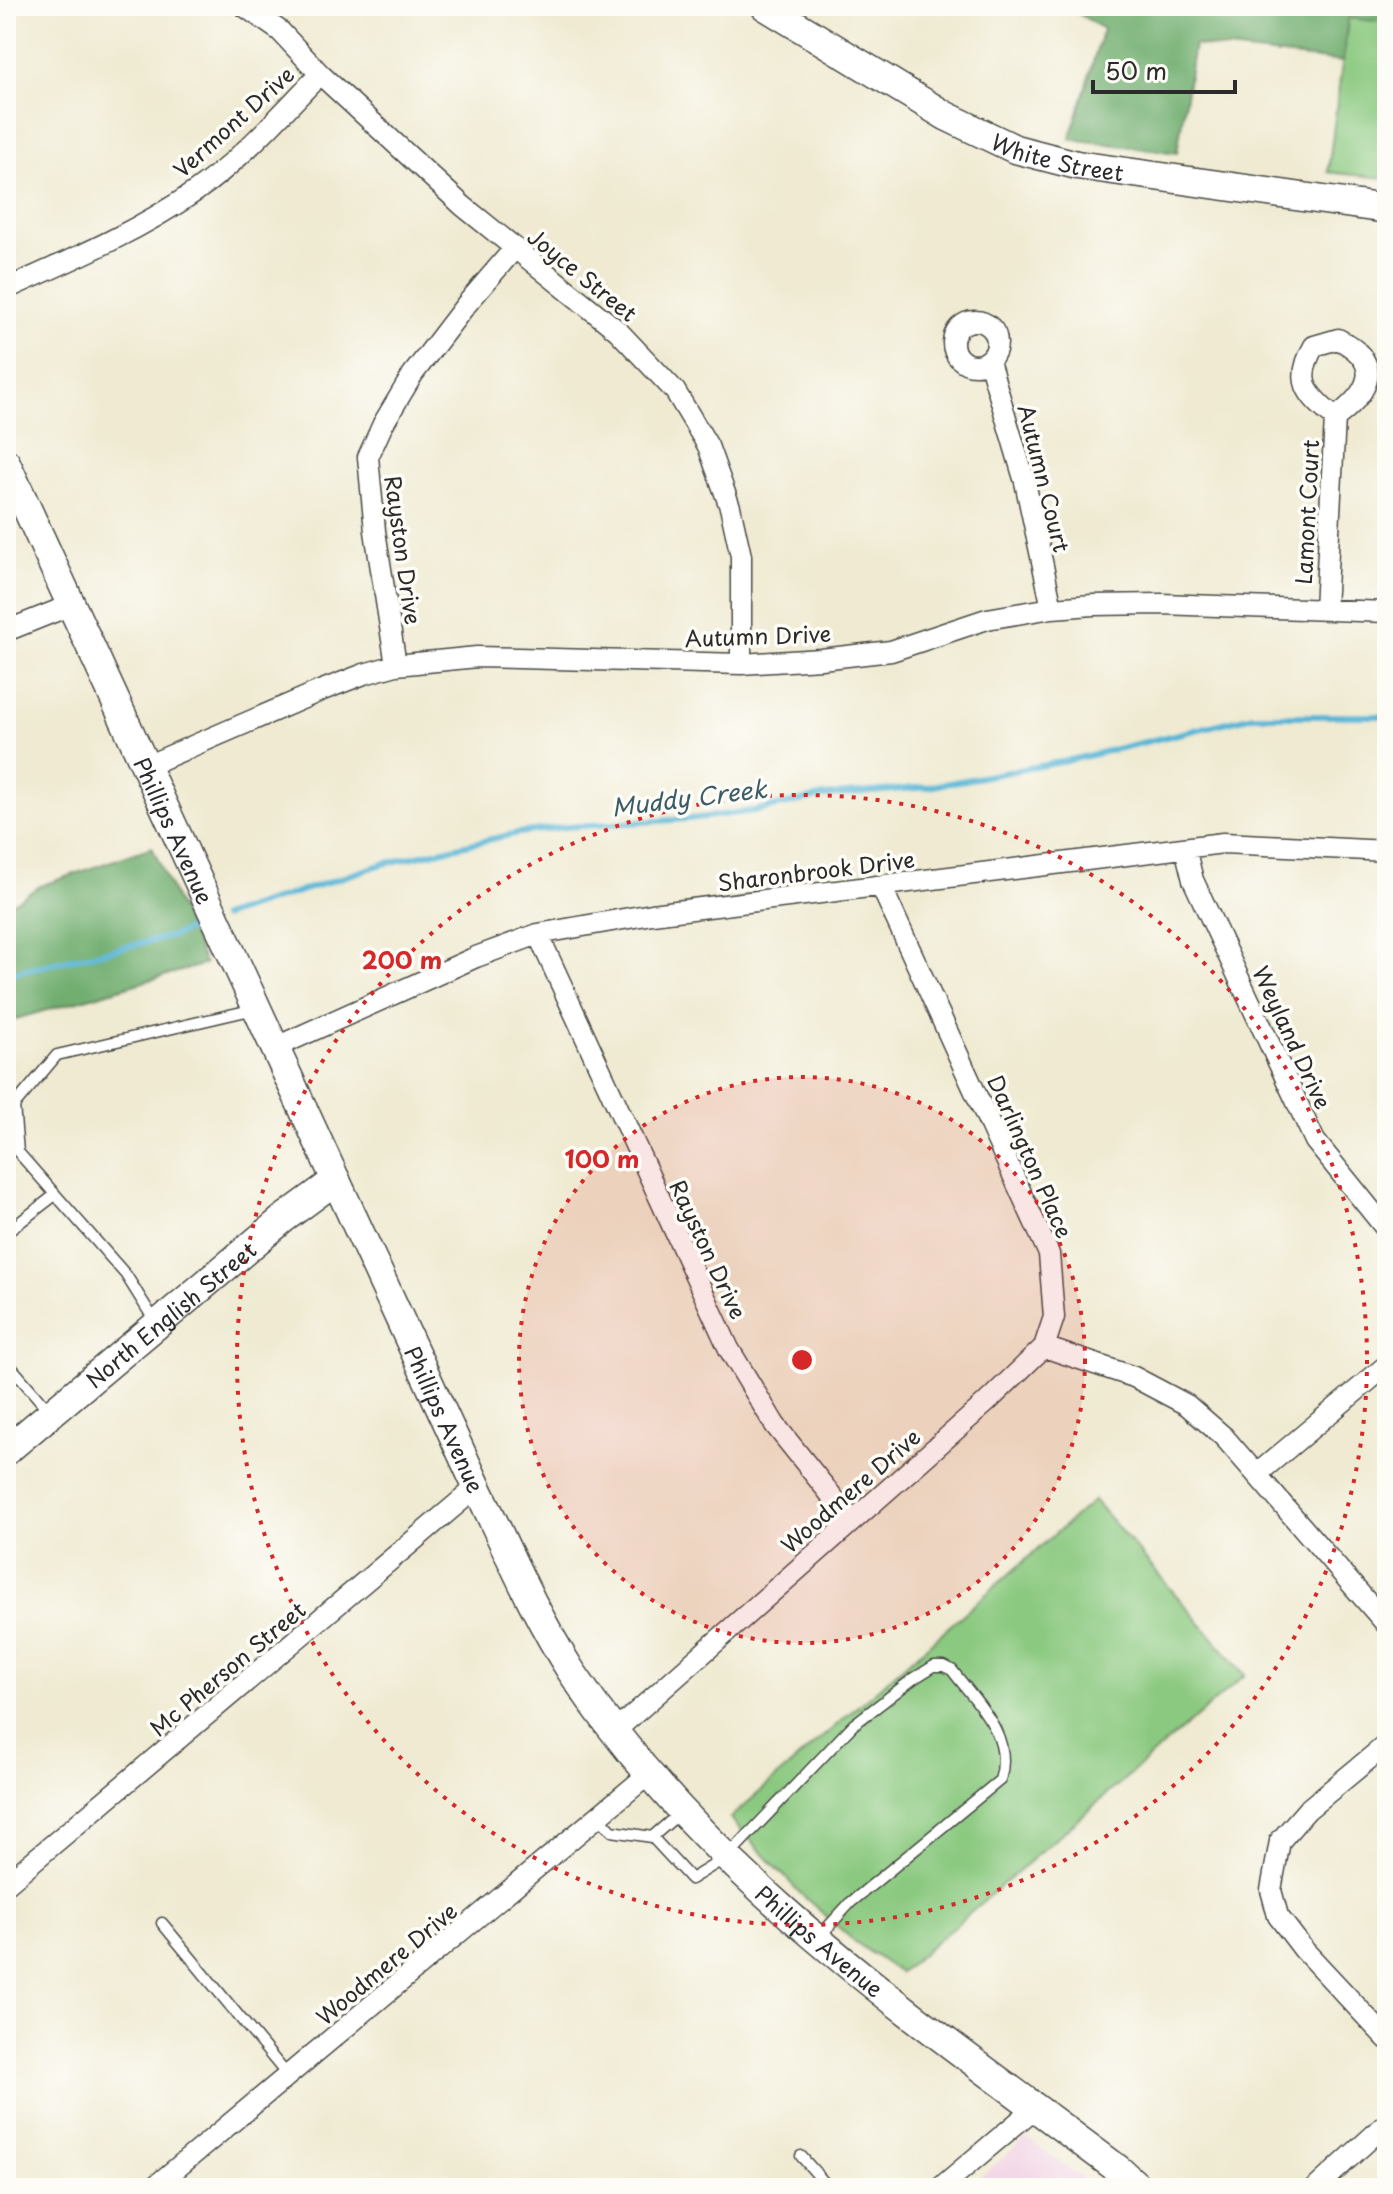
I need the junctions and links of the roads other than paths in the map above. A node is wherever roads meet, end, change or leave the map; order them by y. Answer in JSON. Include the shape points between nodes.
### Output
{"nodes":[{"id":1,"x":244,"y":6,"type":"edge"},
{"id":2,"x":765,"y":6,"type":"edge"},
{"id":3,"x":320,"y":74,"type":"junction"},
{"id":4,"x":1387,"y":209,"type":"edge"},
{"id":5,"x":514,"y":249,"type":"junction"},
{"id":6,"x":6,"y":289,"type":"edge"},
{"id":7,"x":989,"y":361,"type":"dead end"},
{"id":8,"x":1335,"y":418,"type":"dead end"},
{"id":9,"x":6,"y":463,"type":"edge"},
{"id":10,"x":71,"y":605,"type":"junction"},
{"id":11,"x":1052,"y":608,"type":"junction"},
{"id":12,"x":1325,"y":609,"type":"junction"},
{"id":13,"x":1387,"y":612,"type":"edge"},
{"id":14,"x":6,"y":631,"type":"edge"},
{"id":15,"x":741,"y":664,"type":"junction"},
{"id":16,"x":396,"y":665,"type":"junction"},
{"id":17,"x":144,"y":767,"type":"junction"},
{"id":18,"x":1185,"y":848,"type":"junction"},
{"id":19,"x":1387,"y":851,"type":"edge"},
{"id":20,"x":881,"y":886,"type":"junction"},
{"id":21,"x":538,"y":934,"type":"junction"},
{"id":22,"x":256,"y":1009,"type":"junction"},
{"id":23,"x":274,"y":1048,"type":"junction"},
{"id":24,"x":336,"y":1180,"type":"junction"},
{"id":25,"x":55,"y":1195,"type":"junction"},
{"id":26,"x":1387,"y":1230,"type":"edge"},
{"id":27,"x":6,"y":1233,"type":"edge"},
{"id":28,"x":157,"y":1324,"type":"junction"},
{"id":29,"x":1044,"y":1347,"type":"junction"},
{"id":30,"x":6,"y":1361,"type":"edge"},
{"id":31,"x":1387,"y":1365,"type":"edge"},
{"id":32,"x":51,"y":1413,"type":"junction"},
{"id":33,"x":6,"y":1451,"type":"edge"},
{"id":34,"x":1257,"y":1474,"type":"junction"},
{"id":35,"x":477,"y":1487,"type":"junction"},
{"id":36,"x":851,"y":1520,"type":"junction"},
{"id":37,"x":1387,"y":1625,"type":"edge"},
{"id":38,"x":615,"y":1731,"type":"junction"},
{"id":39,"x":1387,"y":1744,"type":"edge"},
{"id":40,"x":650,"y":1773,"type":"junction"},
{"id":41,"x":684,"y":1810,"type":"junction"},
{"id":42,"x":599,"y":1817,"type":"junction"},
{"id":43,"x":652,"y":1837,"type":"junction"},
{"id":44,"x":727,"y":1857,"type":"junction"},
{"id":45,"x":6,"y":1884,"type":"edge"},
{"id":46,"x":162,"y":1923,"type":"dead end"},
{"id":47,"x":816,"y":1940,"type":"junction"},
{"id":48,"x":1387,"y":2039,"type":"edge"},
{"id":49,"x":288,"y":2077,"type":"junction"},
{"id":50,"x":1036,"y":2107,"type":"junction"},
{"id":51,"x":1387,"y":2123,"type":"edge"},
{"id":52,"x":801,"y":2156,"type":"dead end"},
{"id":53,"x":153,"y":2188,"type":"edge"},
{"id":54,"x":829,"y":2188,"type":"edge"},
{"id":55,"x":940,"y":2188,"type":"edge"},
{"id":56,"x":1139,"y":2188,"type":"edge"},
{"id":57,"x":1316,"y":2188,"type":"edge"}],
"edges":[{"from":1,"to":3,"type":"street","name":"Joyce Street","via":[[280,31]]},
{"from":2,"to":4,"type":"street","name":"White Street","via":[[946,116],[1015,149],[1077,165]]},
{"from":3,"to":5,"type":"street","name":"Joyce Street"},
{"from":3,"to":6,"type":"street","name":"Vermont Drive","via":[[197,190],[90,251]]},
{"from":5,"to":15,"type":"street","name":"Joyce Street","via":[[618,331],[675,391],[708,446],[741,556]]},
{"from":5,"to":16,"type":"street","name":"Rayston Drive","via":[[413,374],[368,457]]},
{"from":7,"to":11,"type":"street","name":"Autumn Court","via":[[1025,482]]},
{"from":8,"to":12,"type":"street","name":"Lamont Court"},
{"from":9,"to":10,"type":"street","name":"Phillips Avenue"},
{"from":10,"to":14,"type":"street"},
{"from":10,"to":17,"type":"street","name":"Phillips Avenue"},
{"from":11,"to":12,"type":"street","name":"Autumn Drive","via":[[1161,604]]},
{"from":11,"to":15,"type":"street","name":"Autumn Drive","via":[[987,619],[891,651]]},
{"from":12,"to":13,"type":"street","name":"Autumn Drive"},
{"from":15,"to":16,"type":"street","name":"Autumn Drive","via":[[477,657]]},
{"from":16,"to":17,"type":"street","name":"Autumn Drive","via":[[320,691]]},
{"from":17,"to":22,"type":"street","name":"Phillips Avenue"},
{"from":18,"to":19,"type":"street","name":"Sharonbrook Drive","via":[[1223,843]]},
{"from":18,"to":20,"type":"street","name":"Sharonbrook Drive"},
{"from":18,"to":26,"type":"street","name":"Weyland Drive","via":[[1193,880],[1315,1141]]},
{"from":20,"to":21,"type":"street","name":"Sharonbrook Drive","via":[[652,914]]},
{"from":20,"to":29,"type":"street","name":"Darlington Place","via":[[1049,1254],[1054,1317]]},
{"from":21,"to":23,"type":"street","name":"Sharonbrook Drive"},
{"from":21,"to":36,"type":"street","name":"Rayston Drive","via":[[729,1349],[775,1425]]},
{"from":22,"to":23,"type":"street","name":"Phillips Avenue"},
{"from":22,"to":25,"type":"lane","via":[[57,1055],[14,1106],[18,1152]]},
{"from":23,"to":24,"type":"street","name":"Phillips Avenue"},
{"from":24,"to":28,"type":"street","name":"North English Street"},
{"from":24,"to":35,"type":"street","name":"Phillips Avenue"},
{"from":25,"to":27,"type":"lane"},
{"from":25,"to":28,"type":"lane","via":[[126,1275]]},
{"from":28,"to":32,"type":"street","name":"North English Street"},
{"from":29,"to":34,"type":"street","via":[[1134,1377],[1187,1405]]},
{"from":29,"to":36,"type":"street","name":"Woodmere Drive"},
{"from":30,"to":32,"type":"lane"},
{"from":31,"to":34,"type":"street"},
{"from":32,"to":33,"type":"street","name":"North English Street"},
{"from":34,"to":37,"type":"street"},
{"from":35,"to":38,"type":"street","name":"Phillips Avenue","via":[[552,1640]]},
{"from":35,"to":45,"type":"street","name":"Mc Pherson Street"},
{"from":36,"to":38,"type":"street","name":"Woodmere Drive"},
{"from":38,"to":40,"type":"street","name":"Phillips Avenue"},
{"from":39,"to":48,"type":"street","via":[[1307,1810],[1280,1841],[1271,1890],[1278,1916],[1304,1950]]},
{"from":40,"to":41,"type":"street","name":"Phillips Avenue"},
{"from":40,"to":42,"type":"street","name":"Woodmere Drive"},
{"from":41,"to":43,"type":"lane"},
{"from":41,"to":44,"type":"street","name":"Phillips Avenue"},
{"from":42,"to":43,"type":"lane","via":[[612,1831]]},
{"from":42,"to":49,"type":"street","name":"Woodmere Drive"},
{"from":43,"to":44,"type":"lane","via":[[691,1879]]},
{"from":44,"to":47,"type":"street","name":"Phillips Avenue"},
{"from":44,"to":47,"type":"lane","via":[[853,1725],[934,1666],[952,1670],[998,1732],[1004,1766],[1000,1780],[850,1903]]},
{"from":46,"to":49,"type":"lane"},
{"from":47,"to":50,"type":"street","name":"Phillips Avenue"},
{"from":49,"to":53,"type":"street","name":"Woodmere Drive"},
{"from":50,"to":55,"type":"street"},
{"from":50,"to":56,"type":"street","name":"Phillips Avenue"},
{"from":51,"to":57,"type":"street"},
{"from":52,"to":54,"type":"lane"}]}
